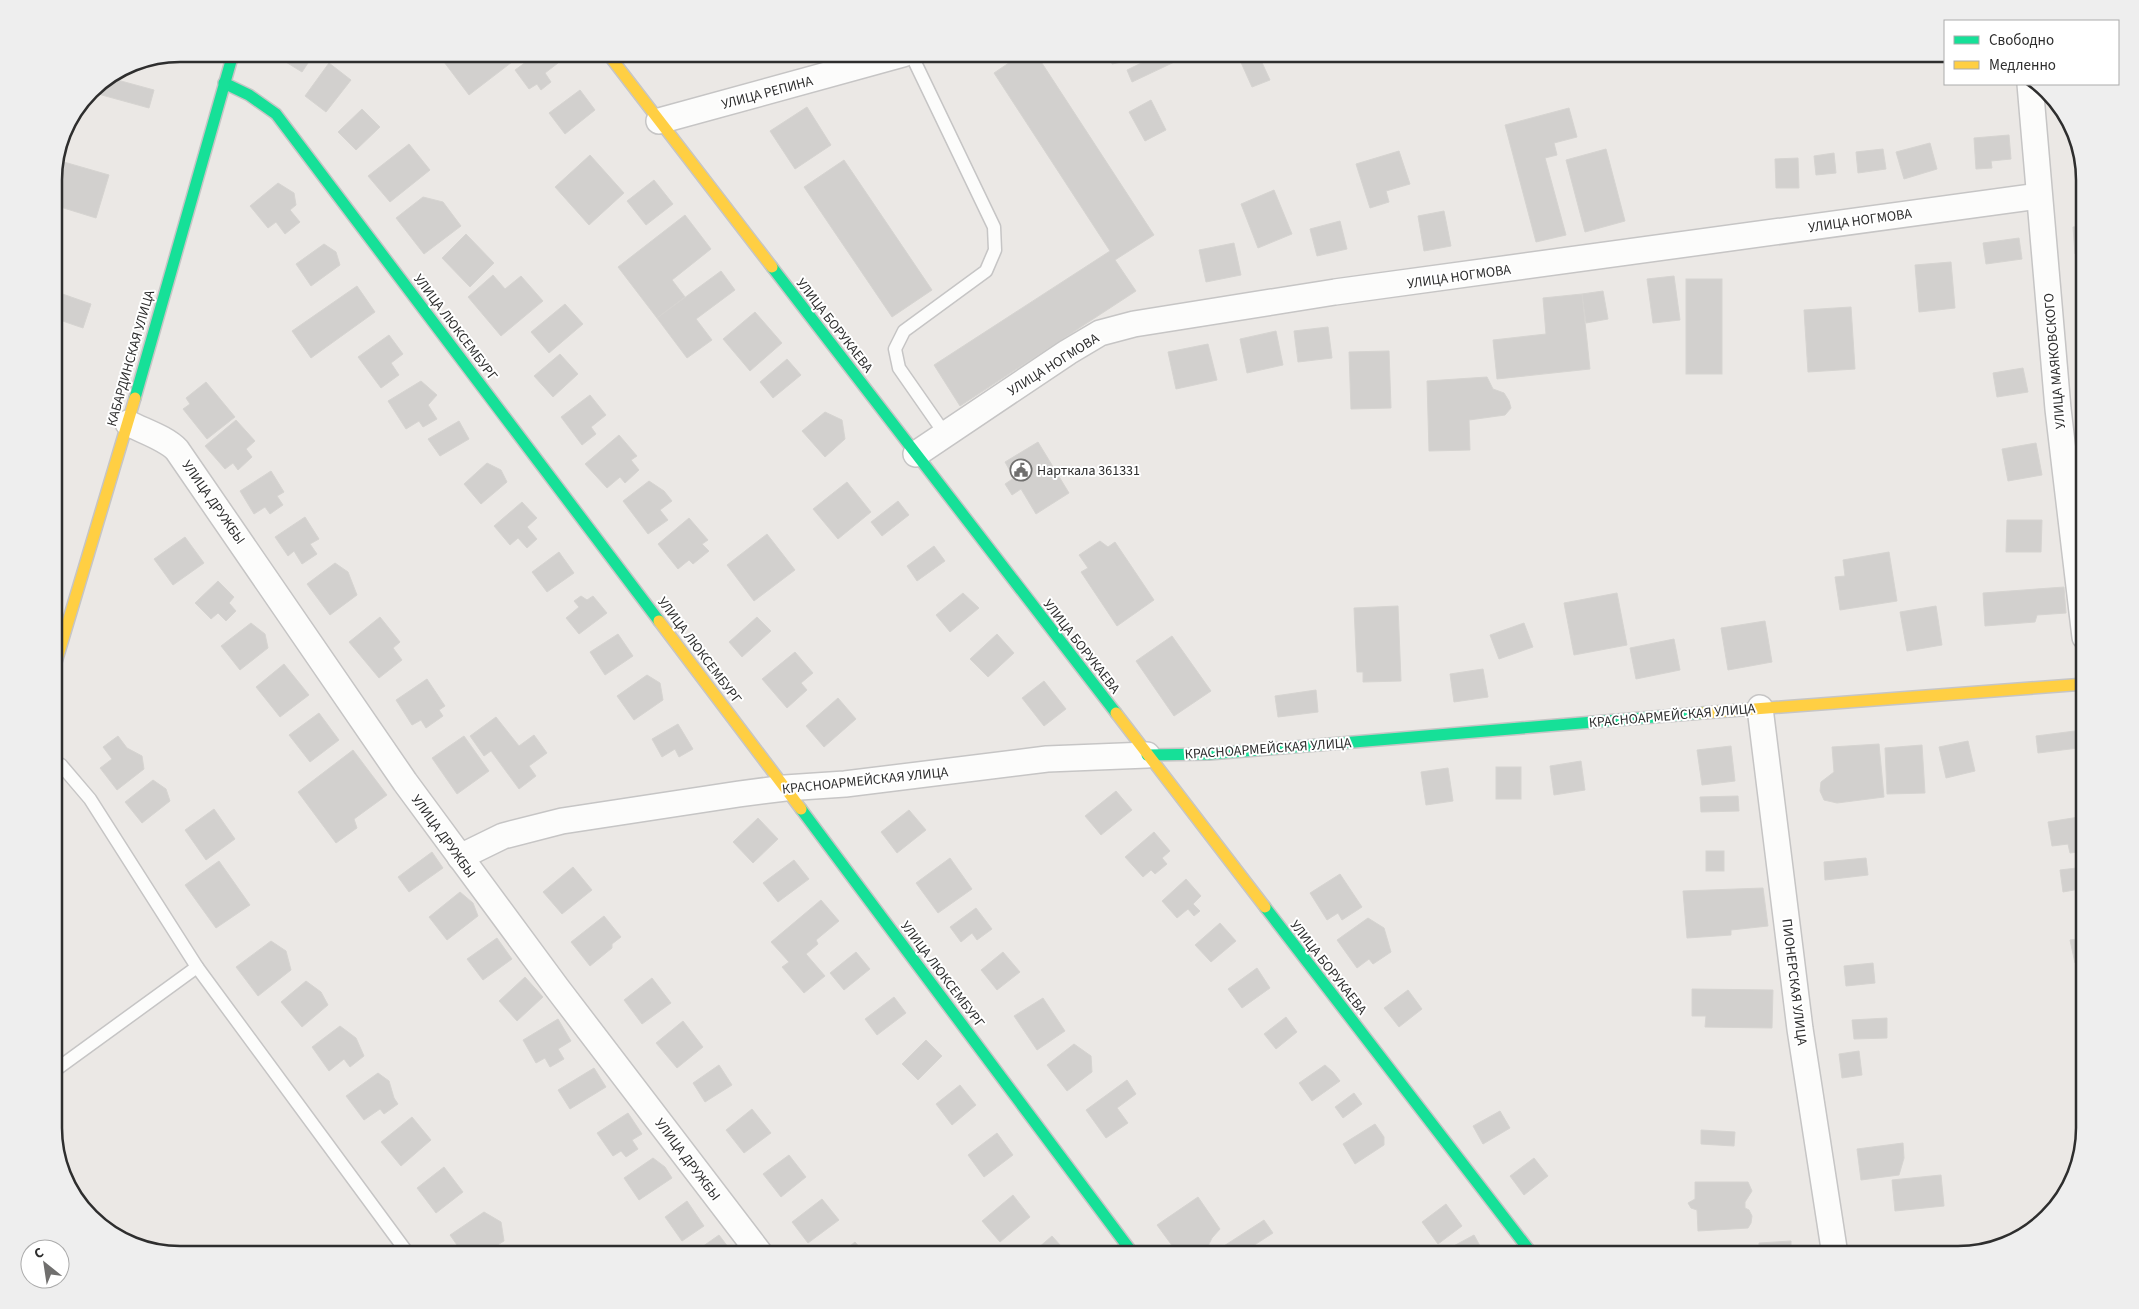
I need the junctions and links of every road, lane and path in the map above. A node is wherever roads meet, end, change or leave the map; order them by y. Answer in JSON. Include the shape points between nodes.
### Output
{"nodes":[{"id":1,"x":230,"y":63,"type":"edge"},
{"id":2,"x":615,"y":63,"type":"edge"},
{"id":3,"x":860,"y":63,"type":"edge"},
{"id":4,"x":871,"y":63,"type":"edge"},
{"id":5,"x":915,"y":63,"type":"edge"},
{"id":6,"x":853,"y":68,"type":"junction"},
{"id":7,"x":224,"y":83,"type":"junction"},
{"id":8,"x":2030,"y":87,"type":"edge"},
{"id":9,"x":660,"y":121,"type":"junction"},
{"id":10,"x":2038,"y":196,"type":"junction"},
{"id":11,"x":128,"y":422,"type":"junction"},
{"id":12,"x":946,"y":434,"type":"junction"},
{"id":13,"x":916,"y":454,"type":"junction"},
{"id":14,"x":2076,"y":561,"type":"edge"},
{"id":15,"x":63,"y":639,"type":"edge"},
{"id":16,"x":2076,"y":685,"type":"edge"},
{"id":17,"x":1760,"y":708,"type":"junction"},
{"id":18,"x":1147,"y":755,"type":"junction"},
{"id":19,"x":63,"y":767,"type":"edge"},
{"id":20,"x":785,"y":788,"type":"junction"},
{"id":21,"x":460,"y":857,"type":"junction"},
{"id":22,"x":197,"y":967,"type":"junction"},
{"id":23,"x":63,"y":1064,"type":"edge"},
{"id":24,"x":402,"y":1246,"type":"edge"},
{"id":25,"x":754,"y":1246,"type":"edge"},
{"id":26,"x":1127,"y":1246,"type":"edge"},
{"id":27,"x":1526,"y":1246,"type":"edge"},
{"id":28,"x":1834,"y":1246,"type":"edge"}],
"edges":[{"from":1,"to":7,"type":"street","name":"КАБАРДИНСКАЯ УЛИЦА"},
{"from":2,"to":9,"type":"street","name":"УЛИЦА БОРУКАЕВА"},
{"from":3,"to":6,"type":"lane"},
{"from":4,"to":6,"type":"street","name":"УЛИЦА РЕПИНА"},
{"from":5,"to":12,"type":"lane","via":[[994,227],[995,250],[986,271],[904,331],[894,349],[900,368]]},
{"from":6,"to":9,"type":"street","name":"УЛИЦА РЕПИНА"},
{"from":7,"to":11,"type":"street","name":"КАБАРДИНСКАЯ УЛИЦА"},
{"from":7,"to":20,"type":"street","name":"УЛИЦА ЛЮКСЕМБУРГ","via":[[276,114]]},
{"from":8,"to":10,"type":"street","name":"УЛИЦА МАЯКОВСКОГО"},
{"from":9,"to":13,"type":"street","name":"УЛИЦА БОРУКАЕВА"},
{"from":10,"to":12,"type":"street","name":"УЛИЦА НОГМОВА","via":[[1335,292],[1134,324],[1100,333]]},
{"from":10,"to":14,"type":"street","name":"УЛИЦА МАЯКОВСКОГО"},
{"from":11,"to":15,"type":"street","name":"КАБАРДИНСКАЯ УЛИЦА"},
{"from":11,"to":21,"type":"street","name":"УЛИЦА ДРУЖБЫ","via":[[170,442],[177,450],[404,782]]},
{"from":12,"to":13,"type":"street","name":"УЛИЦА НОГМОВА"},
{"from":13,"to":18,"type":"street","name":"УЛИЦА БОРУКАЕВА"},
{"from":16,"to":17,"type":"street","name":"КРАСНОАРМЕЙСКАЯ УЛИЦА"},
{"from":17,"to":18,"type":"street","name":"КРАСНОАРМЕЙСКАЯ УЛИЦА","via":[[1209,754]]},
{"from":17,"to":28,"type":"street","name":"ПИОНЕРСКАЯ УЛИЦА","via":[[1800,1029]]},
{"from":18,"to":20,"type":"street","name":"КРАСНОАРМЕЙСКАЯ УЛИЦА","via":[[1047,759],[845,784]]},
{"from":18,"to":27,"type":"street","name":"УЛИЦА БОРУКАЕВА"},
{"from":19,"to":22,"type":"lane","via":[[90,799]]},
{"from":20,"to":21,"type":"street","name":"КРАСНОАРМЕЙСКАЯ УЛИЦА","via":[[562,821],[503,836]]},
{"from":20,"to":26,"type":"street","name":"УЛИЦА ЛЮКСЕМБУРГ"},
{"from":21,"to":25,"type":"street","name":"УЛИЦА ДРУЖБЫ"},
{"from":22,"to":23,"type":"lane"},
{"from":22,"to":24,"type":"lane"}]}
